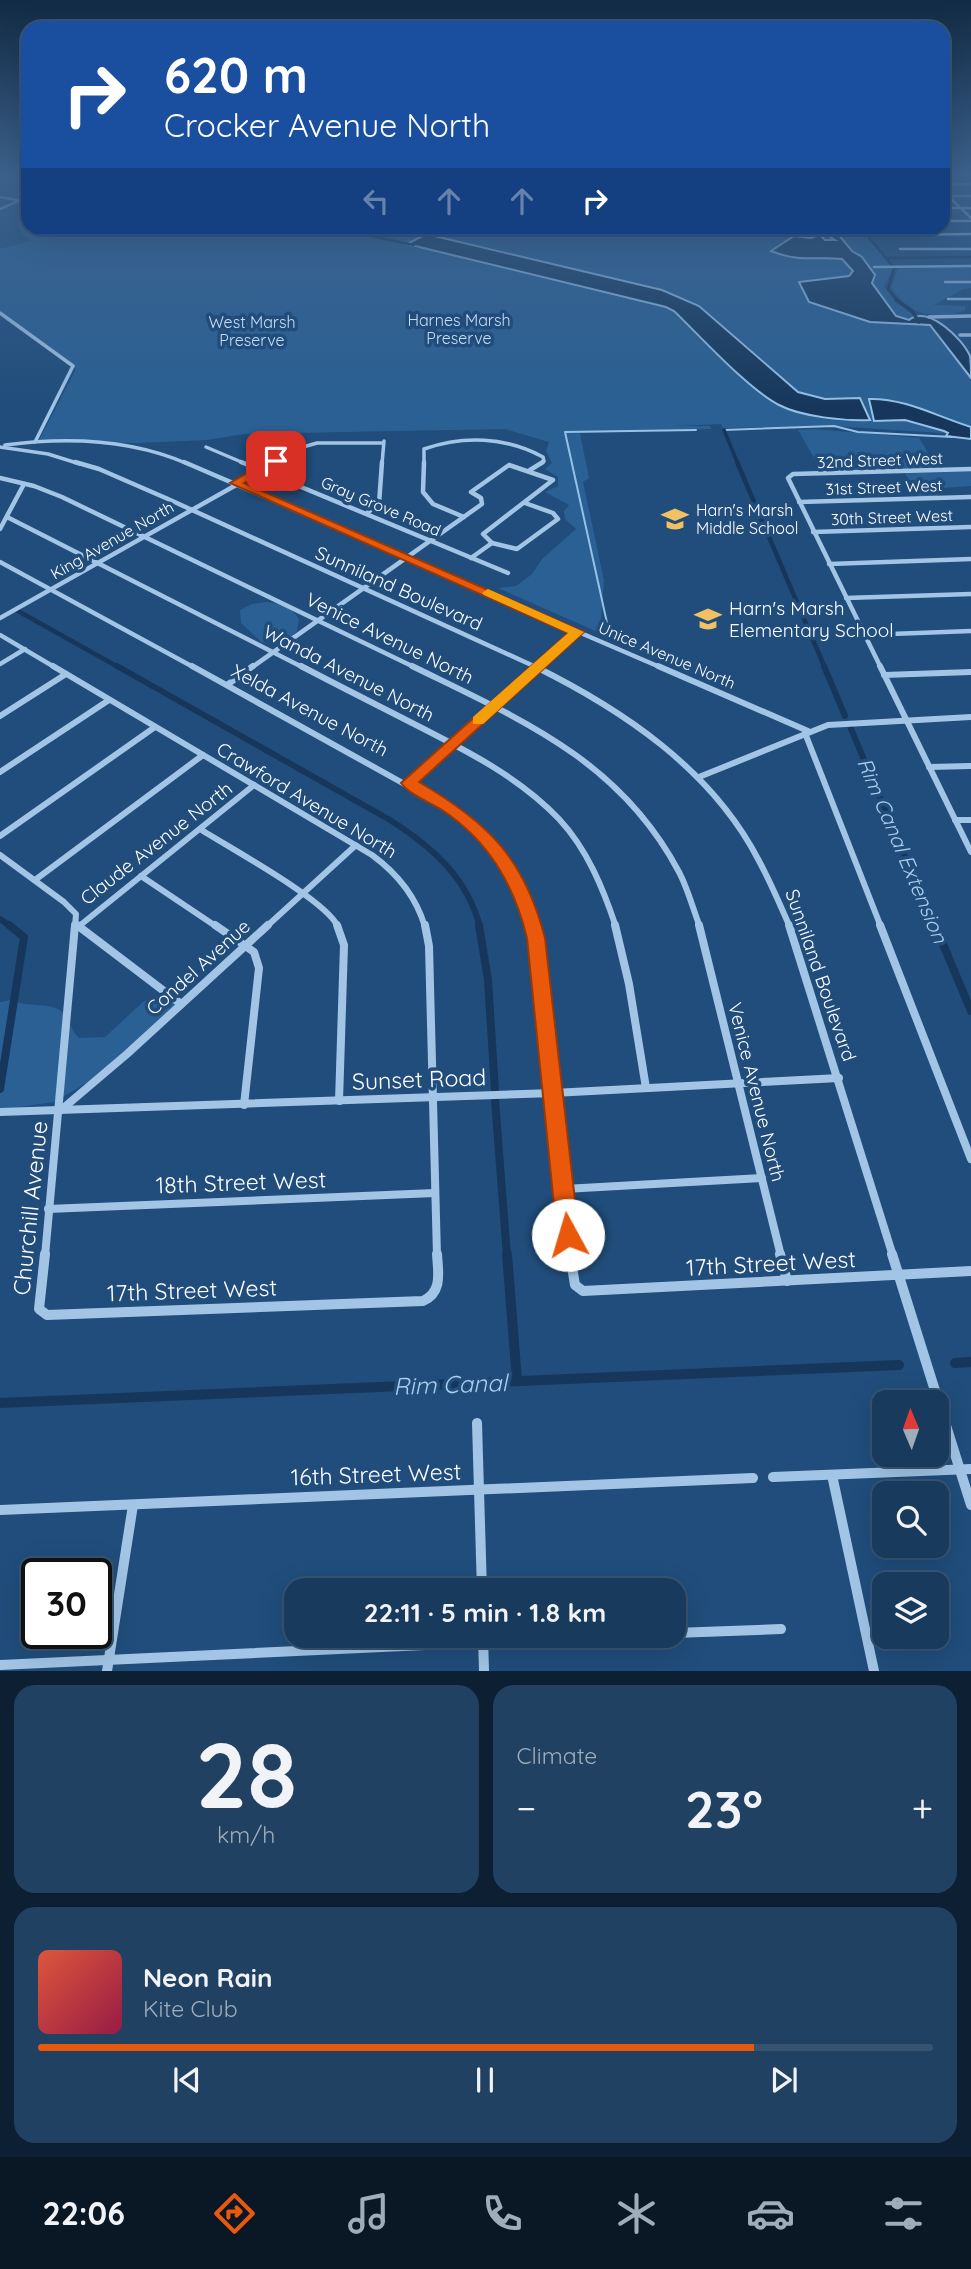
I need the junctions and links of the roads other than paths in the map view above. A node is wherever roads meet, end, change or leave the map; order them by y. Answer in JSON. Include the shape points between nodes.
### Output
{"nodes":[{"id":1,"x":971,"y":266,"type":"edge"},
{"id":2,"x":874,"y":267,"type":"dead end"},
{"id":3,"x":945,"y":282,"type":"dead end"},
{"id":4,"x":971,"y":282,"type":"edge"},
{"id":5,"x":948,"y":299,"type":"dead end"},
{"id":6,"x":971,"y":299,"type":"edge"},
{"id":7,"x":0,"y":313,"type":"edge"},
{"id":8,"x":971,"y":316,"type":"edge"},
{"id":9,"x":929,"y":317,"type":"dead end"},
{"id":10,"x":960,"y":335,"type":"dead end"},
{"id":11,"x":971,"y":335,"type":"edge"},
{"id":12,"x":35,"y":442,"type":"junction"},
{"id":13,"x":22,"y":443,"type":"junction"},
{"id":14,"x":0,"y":446,"type":"edge"},
{"id":15,"x":206,"y":447,"type":"dead end"},
{"id":16,"x":18,"y":449,"type":"junction"},
{"id":17,"x":260,"y":470,"type":"junction"},
{"id":18,"x":530,"y":470,"type":"junction"},
{"id":19,"x":971,"y":470,"type":"edge"},
{"id":20,"x":0,"y":478,"type":"edge"},
{"id":21,"x":236,"y":483,"type":"junction"},
{"id":22,"x":24,"y":484,"type":"junction"},
{"id":23,"x":971,"y":497,"type":"edge"},
{"id":24,"x":799,"y":502,"type":"junction"},
{"id":25,"x":525,"y":503,"type":"junction"},
{"id":26,"x":190,"y":510,"type":"junction"},
{"id":27,"x":367,"y":513,"type":"junction"},
{"id":28,"x":7,"y":517,"type":"junction"},
{"id":29,"x":464,"y":517,"type":"junction"},
{"id":30,"x":971,"y":527,"type":"edge"},
{"id":31,"x":0,"y":529,"type":"edge"},
{"id":32,"x":813,"y":532,"type":"junction"},
{"id":33,"x":143,"y":536,"type":"junction"},
{"id":34,"x":432,"y":541,"type":"junction"},
{"id":35,"x":492,"y":542,"type":"junction"},
{"id":36,"x":407,"y":557,"type":"junction"},
{"id":37,"x":471,"y":558,"type":"junction"},
{"id":38,"x":971,"y":559,"type":"edge"},
{"id":39,"x":0,"y":562,"type":"edge"},
{"id":40,"x":98,"y":562,"type":"junction"},
{"id":41,"x":829,"y":564,"type":"junction"},
{"id":42,"x":508,"y":573,"type":"dead end"},
{"id":43,"x":51,"y":589,"type":"junction"},
{"id":44,"x":363,"y":589,"type":"junction"},
{"id":45,"x":971,"y":594,"type":"edge"},
{"id":46,"x":846,"y":598,"type":"junction"},
{"id":47,"x":0,"y":618,"type":"edge"},
{"id":48,"x":318,"y":621,"type":"junction"},
{"id":49,"x":971,"y":631,"type":"edge"},
{"id":50,"x":577,"y":632,"type":"junction"},
{"id":51,"x":0,"y":635,"type":"edge"},
{"id":52,"x":864,"y":635,"type":"junction"},
{"id":53,"x":24,"y":649,"type":"junction"},
{"id":54,"x":274,"y":652,"type":"junction"},
{"id":55,"x":0,"y":664,"type":"edge"},
{"id":56,"x":536,"y":668,"type":"junction"},
{"id":57,"x":971,"y":672,"type":"edge"},
{"id":58,"x":66,"y":674,"type":"junction"},
{"id":59,"x":884,"y":675,"type":"junction"},
{"id":60,"x":228,"y":685,"type":"junction"},
{"id":61,"x":109,"y":700,"type":"junction"},
{"id":62,"x":494,"y":706,"type":"junction"},
{"id":63,"x":0,"y":716,"type":"edge"},
{"id":64,"x":971,"y":717,"type":"edge"},
{"id":65,"x":905,"y":719,"type":"junction"},
{"id":66,"x":155,"y":727,"type":"junction"},
{"id":67,"x":807,"y":732,"type":"junction"},
{"id":68,"x":453,"y":743,"type":"junction"},
{"id":69,"x":203,"y":755,"type":"junction"},
{"id":70,"x":971,"y":766,"type":"edge"},
{"id":71,"x":929,"y":768,"type":"junction"},
{"id":72,"x":0,"y":772,"type":"edge"},
{"id":73,"x":699,"y":777,"type":"junction"},
{"id":74,"x":409,"y":783,"type":"junction"},
{"id":75,"x":254,"y":785,"type":"junction"},
{"id":76,"x":955,"y":820,"type":"junction"},
{"id":77,"x":971,"y":820,"type":"edge"},
{"id":78,"x":200,"y":829,"type":"junction"},
{"id":79,"x":0,"y":836,"type":"edge"},
{"id":80,"x":356,"y":845,"type":"junction"},
{"id":81,"x":971,"y":852,"type":"edge"},
{"id":82,"x":0,"y":855,"type":"edge"},
{"id":83,"x":141,"y":876,"type":"junction"},
{"id":84,"x":35,"y":880,"type":"junction"},
{"id":85,"x":303,"y":894,"type":"junction"},
{"id":86,"x":76,"y":926,"type":"junction"},
{"id":87,"x":244,"y":946,"type":"junction"},
{"id":88,"x":181,"y":1004,"type":"junction"},
{"id":89,"x":839,"y":1078,"type":"junction"},
{"id":90,"x":738,"y":1084,"type":"junction"},
{"id":91,"x":646,"y":1088,"type":"junction"},
{"id":92,"x":553,"y":1093,"type":"junction"},
{"id":93,"x":433,"y":1098,"type":"junction"},
{"id":94,"x":339,"y":1101,"type":"junction"},
{"id":95,"x":244,"y":1105,"type":"junction"},
{"id":96,"x":60,"y":1111,"type":"junction"},
{"id":97,"x":0,"y":1112,"type":"edge"},
{"id":98,"x":971,"y":1159,"type":"edge"},
{"id":99,"x":762,"y":1178,"type":"junction"},
{"id":100,"x":564,"y":1189,"type":"junction"},
{"id":101,"x":435,"y":1193,"type":"junction"},
{"id":102,"x":48,"y":1209,"type":"junction"},
{"id":103,"x":971,"y":1271,"type":"edge"},
{"id":104,"x":901,"y":1275,"type":"junction"},
{"id":105,"x":787,"y":1281,"type":"junction"},
{"id":106,"x":575,"y":1285,"type":"joint"},
{"id":107,"x":432,"y":1297,"type":"joint"},
{"id":108,"x":39,"y":1309,"type":"joint"},
{"id":109,"x":477,"y":1423,"type":"dead end"},
{"id":110,"x":966,"y":1469,"type":"edge"},
{"id":111,"x":832,"y":1475,"type":"junction"},
{"id":112,"x":773,"y":1476,"type":"dead end"},
{"id":113,"x":752,"y":1478,"type":"dead end"},
{"id":114,"x":479,"y":1490,"type":"junction"},
{"id":115,"x":134,"y":1504,"type":"junction"},
{"id":116,"x":971,"y":1505,"type":"edge"},
{"id":117,"x":0,"y":1510,"type":"edge"},
{"id":118,"x":482,"y":1578,"type":"edge"},
{"id":119,"x":781,"y":1629,"type":"dead end"},
{"id":120,"x":686,"y":1633,"type":"edge"},
{"id":121,"x":353,"y":1648,"type":"edge"},
{"id":122,"x":483,"y":1648,"type":"edge"},
{"id":123,"x":0,"y":1665,"type":"edge"},
{"id":124,"x":108,"y":1665,"type":"edge"},
{"id":125,"x":484,"y":1671,"type":"edge"},
{"id":126,"x":874,"y":1671,"type":"edge"}],
"edges":[{"from":1,"to":2,"type":"street"},
{"from":3,"to":4,"type":"street"},
{"from":5,"to":6,"type":"street"},
{"from":7,"to":12,"type":"street","via":[[74,366]]},
{"from":8,"to":9,"type":"street"},
{"from":10,"to":11,"type":"street"},
{"from":12,"to":13,"type":"street","name":"Unice Avenue North"},
{"from":12,"to":21,"type":"street","name":"Unice Avenue North","via":[[135,448]]},
{"from":13,"to":14,"type":"street","name":"Unice Avenue North"},
{"from":13,"to":16,"type":"street"},
{"from":14,"to":16,"type":"street","name":"Sunniland Boulevard"},
{"from":15,"to":17,"type":"street","name":"Gray Grove Road"},
{"from":16,"to":26,"type":"street","name":"Sunniland Boulevard","via":[[87,465]]},
{"from":17,"to":21,"type":"street","name":"King Avenue North"},
{"from":17,"to":27,"type":"street","name":"Gray Grove Road"},
{"from":17,"to":27,"type":"street","name":"King Avenue North","via":[[317,443],[384,441],[379,504]]},
{"from":18,"to":25,"type":"street","via":[[553,480]]},
{"from":18,"to":29,"type":"street","via":[[509,465],[497,472],[472,490],[471,494],[483,501]]},
{"from":18,"to":29,"type":"street","via":[[544,461],[543,457],[505,443],[440,442],[424,449],[423,492],[433,504]]},
{"from":19,"to":24,"type":"street","name":"32nd Street West","via":[[789,475]]},
{"from":20,"to":22,"type":"street","name":"Venice Avenue North"},
{"from":21,"to":26,"type":"street","name":"King Avenue North"},
{"from":21,"to":36,"type":"street","name":"Unice Avenue North"},
{"from":22,"to":28,"type":"street"},
{"from":22,"to":33,"type":"street","name":"Venice Avenue North"},
{"from":23,"to":24,"type":"street","name":"31st Street West"},
{"from":24,"to":32,"type":"street"},
{"from":25,"to":35,"type":"street","via":[[482,534]]},
{"from":25,"to":35,"type":"street","via":[[558,519],[517,549]]},
{"from":26,"to":33,"type":"street","name":"King Avenue North"},
{"from":26,"to":44,"type":"street","name":"Sunniland Boulevard"},
{"from":27,"to":34,"type":"street","name":"Gray Grove Road"},
{"from":28,"to":31,"type":"street"},
{"from":28,"to":40,"type":"street","name":"Wanda Avenue North"},
{"from":29,"to":34,"type":"street"},
{"from":30,"to":32,"type":"street","name":"30th Street West"},
{"from":32,"to":41,"type":"street"},
{"from":33,"to":40,"type":"street","name":"King Avenue North"},
{"from":33,"to":48,"type":"street","name":"Venice Avenue North"},
{"from":34,"to":36,"type":"street"},
{"from":34,"to":37,"type":"street","name":"Gray Grove Road"},
{"from":35,"to":37,"type":"street"},
{"from":36,"to":44,"type":"street"},
{"from":36,"to":50,"type":"street","name":"Unice Avenue North"},
{"from":37,"to":42,"type":"street","name":"Gray Grove Road"},
{"from":38,"to":41,"type":"street"},
{"from":39,"to":43,"type":"street","name":"Xelda Avenue North"},
{"from":40,"to":43,"type":"street","name":"King Avenue North"},
{"from":40,"to":54,"type":"street","name":"Wanda Avenue North"},
{"from":41,"to":46,"type":"street"},
{"from":43,"to":47,"type":"street","name":"King Avenue North"},
{"from":43,"to":60,"type":"street","name":"Xelda Avenue North"},
{"from":44,"to":48,"type":"street"},
{"from":44,"to":56,"type":"street","name":"Sunniland Boulevard"},
{"from":45,"to":46,"type":"street"},
{"from":46,"to":52,"type":"street"},
{"from":48,"to":54,"type":"street"},
{"from":48,"to":62,"type":"street","name":"Venice Avenue North"},
{"from":49,"to":52,"type":"street"},
{"from":50,"to":56,"type":"street"},
{"from":50,"to":67,"type":"street","name":"Unice Avenue North"},
{"from":51,"to":53,"type":"street","name":"Crawford Avenue North"},
{"from":52,"to":59,"type":"street"},
{"from":53,"to":55,"type":"street"},
{"from":53,"to":58,"type":"street","name":"Crawford Avenue North"},
{"from":54,"to":60,"type":"street"},
{"from":54,"to":68,"type":"street","name":"Wanda Avenue North"},
{"from":56,"to":62,"type":"street"},
{"from":56,"to":73,"type":"street","name":"Sunniland Boulevard","via":[[629,718]]},
{"from":57,"to":59,"type":"street"},
{"from":58,"to":61,"type":"street","name":"Crawford Avenue North"},
{"from":58,"to":63,"type":"street"},
{"from":59,"to":65,"type":"street"},
{"from":60,"to":74,"type":"street","name":"Xelda Avenue North"},
{"from":61,"to":66,"type":"street","name":"Crawford Avenue North"},
{"from":61,"to":72,"type":"street"},
{"from":62,"to":68,"type":"street"},
{"from":62,"to":90,"type":"street","name":"Venice Avenue North","via":[[548,734],[588,762],[624,794],[665,847],[700,927]]},
{"from":64,"to":65,"type":"street"},
{"from":65,"to":67,"type":"street","via":[[838,723]]},
{"from":65,"to":71,"type":"street"},
{"from":66,"to":69,"type":"street","name":"Crawford Avenue North"},
{"from":66,"to":79,"type":"street"},
{"from":67,"to":73,"type":"street"},
{"from":67,"to":98,"type":"street"},
{"from":68,"to":74,"type":"street"},
{"from":68,"to":91,"type":"street","name":"Wanda Avenue North","via":[[533,793],[563,822],[592,864],[617,927]]},
{"from":69,"to":75,"type":"street","name":"Crawford Avenue North"},
{"from":69,"to":84,"type":"street"},
{"from":70,"to":71,"type":"street"},
{"from":71,"to":76,"type":"street"},
{"from":73,"to":89,"type":"street","name":"Sunniland Boulevard","via":[[740,826],[770,878]]},
{"from":74,"to":92,"type":"street","name":"Xelda Avenue North","via":[[478,829],[506,863],[523,894],[536,938]]},
{"from":75,"to":78,"type":"street","name":"Claude Avenue North"},
{"from":75,"to":80,"type":"street","name":"Crawford Avenue North"},
{"from":76,"to":77,"type":"street"},
{"from":76,"to":81,"type":"street"},
{"from":78,"to":83,"type":"street","name":"Claude Avenue North"},
{"from":78,"to":85,"type":"street"},
{"from":80,"to":85,"type":"street","name":"Condel Avenue"},
{"from":80,"to":93,"type":"street","name":"Crawford Avenue North","via":[[400,877],[425,920]]},
{"from":82,"to":84,"type":"street"},
{"from":83,"to":86,"type":"street","name":"Claude Avenue North"},
{"from":83,"to":87,"type":"street"},
{"from":84,"to":86,"type":"street","via":[[74,909]]},
{"from":85,"to":87,"type":"street","name":"Condel Avenue"},
{"from":85,"to":94,"type":"street","via":[[331,915],[343,938]]},
{"from":86,"to":88,"type":"street"},
{"from":86,"to":96,"type":"street","name":"Churchill Avenue"},
{"from":87,"to":88,"type":"street","name":"Condel Avenue"},
{"from":87,"to":95,"type":"street","via":[[254,952],[259,968]]},
{"from":88,"to":96,"type":"street","name":"Condel Avenue"},
{"from":89,"to":90,"type":"street","name":"Sunset Road"},
{"from":89,"to":104,"type":"street","name":"Sunniland Boulevard"},
{"from":90,"to":91,"type":"street","name":"Sunset Road"},
{"from":90,"to":99,"type":"street","name":"Venice Avenue North"},
{"from":91,"to":92,"type":"street","name":"Sunset Road"},
{"from":92,"to":93,"type":"street","name":"Sunset Road"},
{"from":92,"to":100,"type":"street","name":"Xelda Avenue North"},
{"from":93,"to":94,"type":"street","name":"Sunset Road"},
{"from":93,"to":101,"type":"street","name":"Crawford Avenue North"},
{"from":94,"to":95,"type":"street","name":"Sunset Road"},
{"from":95,"to":96,"type":"street","name":"Sunset Road"},
{"from":96,"to":97,"type":"street","name":"Sunset Road"},
{"from":96,"to":102,"type":"street","name":"Churchill Avenue"},
{"from":99,"to":100,"type":"street"},
{"from":99,"to":105,"type":"street","name":"Venice Avenue North"},
{"from":100,"to":106,"type":"street","name":"Xelda Avenue North"},
{"from":101,"to":102,"type":"street","name":"18th Street West"},
{"from":101,"to":107,"type":"street","name":"Crawford Avenue North","via":[[438,1285]]},
{"from":102,"to":108,"type":"street","name":"Churchill Avenue"},
{"from":103,"to":104,"type":"street","name":"17th Street West"},
{"from":104,"to":105,"type":"street","name":"17th Street West"},
{"from":104,"to":110,"type":"street","name":"Sunniland Boulevard"},
{"from":105,"to":106,"type":"street","name":"17th Street West","via":[[602,1291],[583,1291]]},
{"from":107,"to":108,"type":"street","name":"17th Street West","via":[[423,1301],[62,1315],[47,1315]]},
{"from":109,"to":114,"type":"street"},
{"from":110,"to":111,"type":"street"},
{"from":110,"to":116,"type":"street","name":"Sunniland Boulevard"},
{"from":111,"to":112,"type":"street"},
{"from":111,"to":126,"type":"street"},
{"from":113,"to":114,"type":"street","name":"16th Street West"},
{"from":114,"to":115,"type":"street","name":"16th Street West"},
{"from":114,"to":118,"type":"street"},
{"from":115,"to":117,"type":"street","name":"16th Street West"},
{"from":115,"to":124,"type":"street"},
{"from":119,"to":120,"type":"street"},
{"from":121,"to":124,"type":"street"},
{"from":122,"to":125,"type":"street"},
{"from":123,"to":124,"type":"street"}]}
